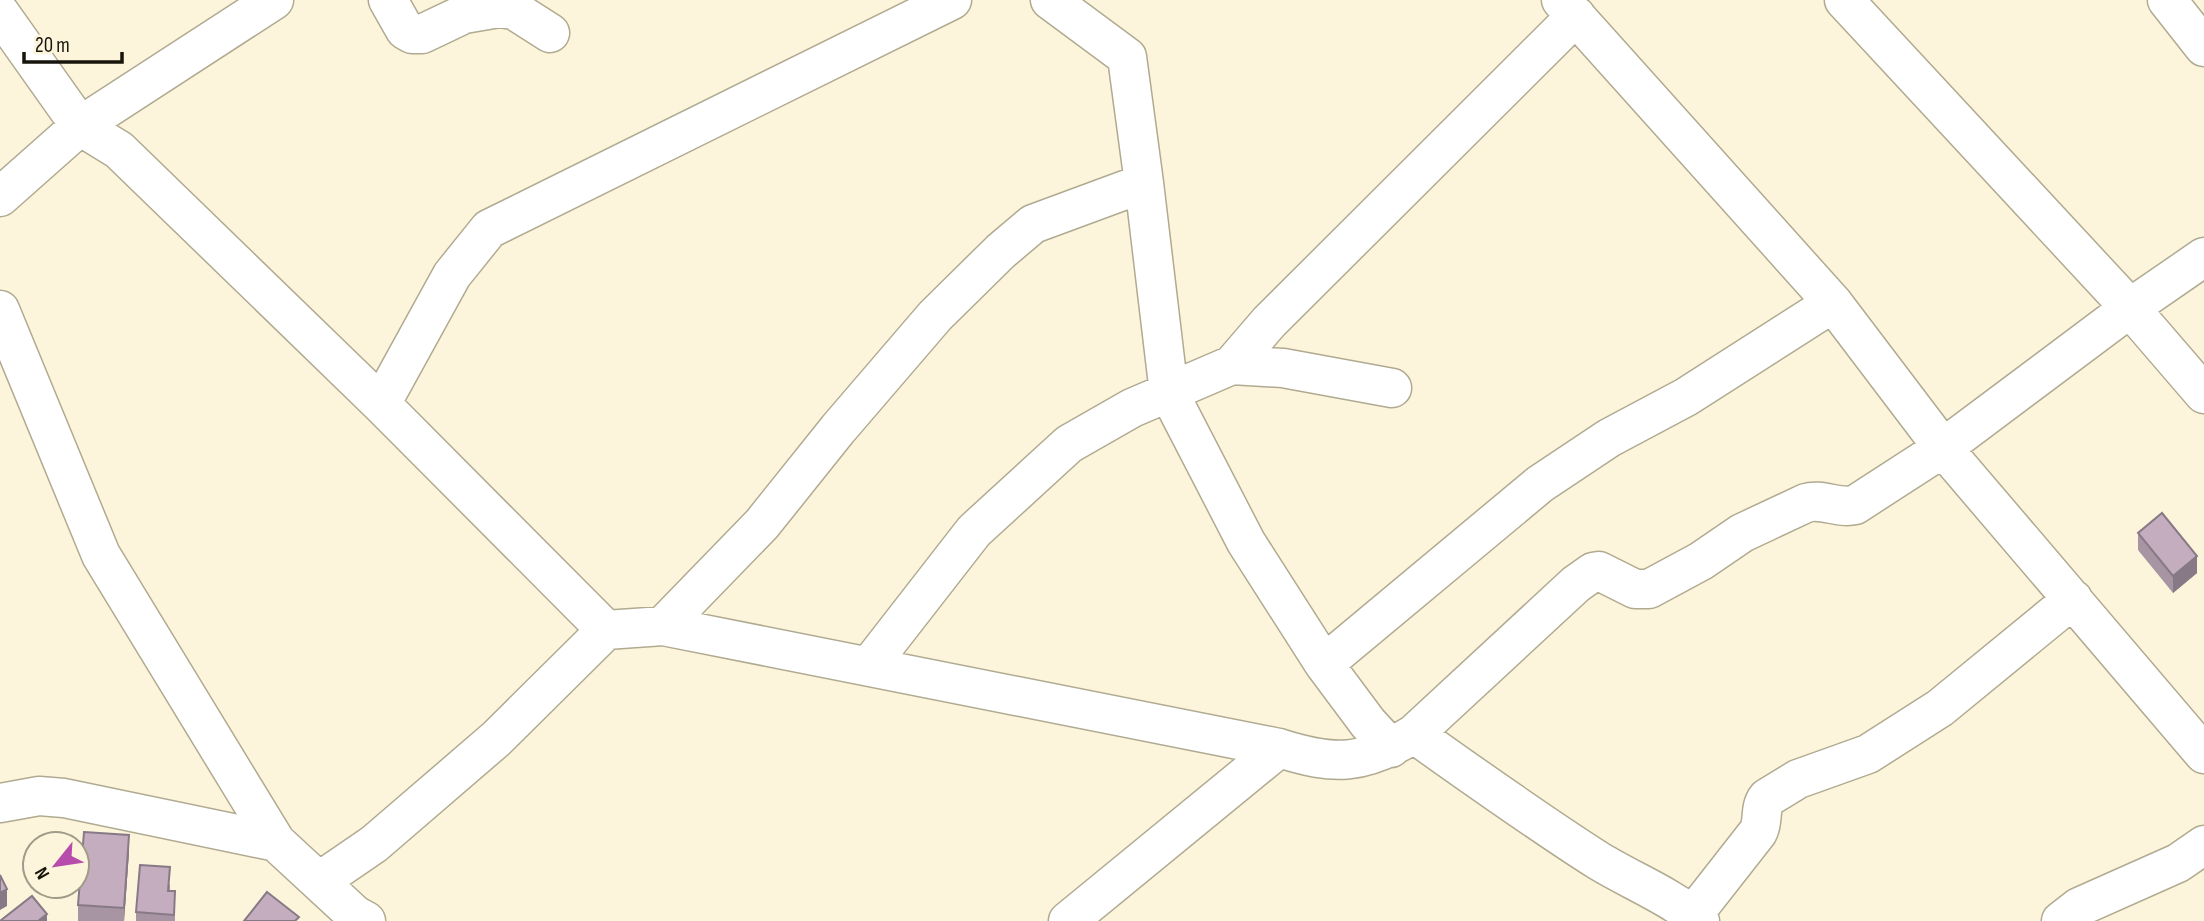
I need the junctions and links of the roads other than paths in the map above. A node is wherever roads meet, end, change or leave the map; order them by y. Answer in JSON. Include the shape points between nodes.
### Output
{"nodes":[{"id":1,"x":388,"y":0,"type":"edge"},
{"id":2,"x":952,"y":0,"type":"edge"},
{"id":3,"x":1050,"y":0,"type":"edge"},
{"id":4,"x":1844,"y":0,"type":"edge"},
{"id":5,"x":2167,"y":0,"type":"edge"},
{"id":6,"x":253,"y":6,"type":"edge"},
{"id":7,"x":1569,"y":8,"type":"edge"},
{"id":8,"x":0,"y":13,"type":"edge"},
{"id":9,"x":550,"y":33,"type":"dead end"},
{"id":10,"x":2204,"y":47,"type":"edge"},
{"id":11,"x":80,"y":126,"type":"junction"},
{"id":12,"x":1144,"y":183,"type":"junction"},
{"id":13,"x":0,"y":197,"type":"edge"},
{"id":14,"x":2204,"y":257,"type":"edge"},
{"id":15,"x":1833,"y":303,"type":"junction"},
{"id":16,"x":2130,"y":308,"type":"junction"},
{"id":17,"x":0,"y":310,"type":"edge"},
{"id":18,"x":1232,"y":365,"type":"junction"},
{"id":19,"x":1392,"y":388,"type":"dead end"},
{"id":20,"x":1168,"y":393,"type":"junction"},
{"id":21,"x":2204,"y":394,"type":"edge"},
{"id":22,"x":381,"y":404,"type":"junction"},
{"id":23,"x":1943,"y":448,"type":"junction"},
{"id":24,"x":2073,"y":599,"type":"junction"},
{"id":25,"x":663,"y":626,"type":"junction"},
{"id":26,"x":606,"y":630,"type":"junction"},
{"id":27,"x":1324,"y":664,"type":"junction"},
{"id":28,"x":869,"y":666,"type":"junction"},
{"id":29,"x":1403,"y":741,"type":"junction"},
{"id":30,"x":1279,"y":748,"type":"junction"},
{"id":31,"x":2204,"y":754,"type":"edge"},
{"id":32,"x":0,"y":803,"type":"edge"},
{"id":33,"x":276,"y":842,"type":"junction"},
{"id":34,"x":2204,"y":845,"type":"edge"},
{"id":35,"x":320,"y":881,"type":"junction"},
{"id":36,"x":1696,"y":918,"type":"edge"},
{"id":37,"x":357,"y":919,"type":"edge"},
{"id":38,"x":1069,"y":921,"type":"edge"},
{"id":39,"x":2062,"y":921,"type":"edge"}],
"edges":[{"from":1,"to":9,"type":"street","via":[[412,34],[422,34],[464,14],[499,8],[514,10]]},
{"from":2,"to":22,"type":"street","via":[[489,229],[452,275]]},
{"from":3,"to":12,"type":"street","via":[[1127,57]]},
{"from":4,"to":16,"type":"street"},
{"from":5,"to":10,"type":"street"},
{"from":6,"to":11,"type":"street"},
{"from":7,"to":15,"type":"street"},
{"from":7,"to":18,"type":"street"},
{"from":8,"to":11,"type":"street"},
{"from":11,"to":13,"type":"street"},
{"from":11,"to":22,"type":"street","via":[[119,150]]},
{"from":12,"to":20,"type":"street"},
{"from":12,"to":25,"type":"street","via":[[1034,224],[1001,251],[934,316],[762,524]]},
{"from":14,"to":16,"type":"street"},
{"from":15,"to":23,"type":"street"},
{"from":15,"to":27,"type":"street","via":[[1540,484]]},
{"from":16,"to":21,"type":"street"},
{"from":16,"to":23,"type":"street"},
{"from":17,"to":33,"type":"street","via":[[101,555]]},
{"from":18,"to":19,"type":"street","via":[[1283,368]]},
{"from":18,"to":20,"type":"street"},
{"from":20,"to":27,"type":"street","via":[[1246,541]]},
{"from":20,"to":28,"type":"street","via":[[1069,444],[974,531]]},
{"from":22,"to":26,"type":"street"},
{"from":23,"to":24,"type":"street"},
{"from":23,"to":29,"type":"street","via":[[1855,505],[1806,503],[1742,533],[1649,589],[1635,589],[1593,572]]},
{"from":24,"to":31,"type":"street"},
{"from":24,"to":36,"type":"street","via":[[1940,708],[1868,754],[1798,779],[1767,798],[1761,827]]},
{"from":25,"to":26,"type":"street"},
{"from":25,"to":28,"type":"street"},
{"from":26,"to":35,"type":"street","via":[[496,739],[374,844]]},
{"from":27,"to":29,"type":"street","via":[[1368,723]]},
{"from":28,"to":30,"type":"street"},
{"from":29,"to":30,"type":"street","via":[[1346,761],[1312,758]]},
{"from":29,"to":36,"type":"street"},
{"from":30,"to":38,"type":"street"},
{"from":32,"to":33,"type":"street","via":[[39,796],[64,798]]},
{"from":33,"to":35,"type":"street"},
{"from":34,"to":39,"type":"street","via":[[2178,863],[2079,907]]},
{"from":35,"to":37,"type":"street"}]}
